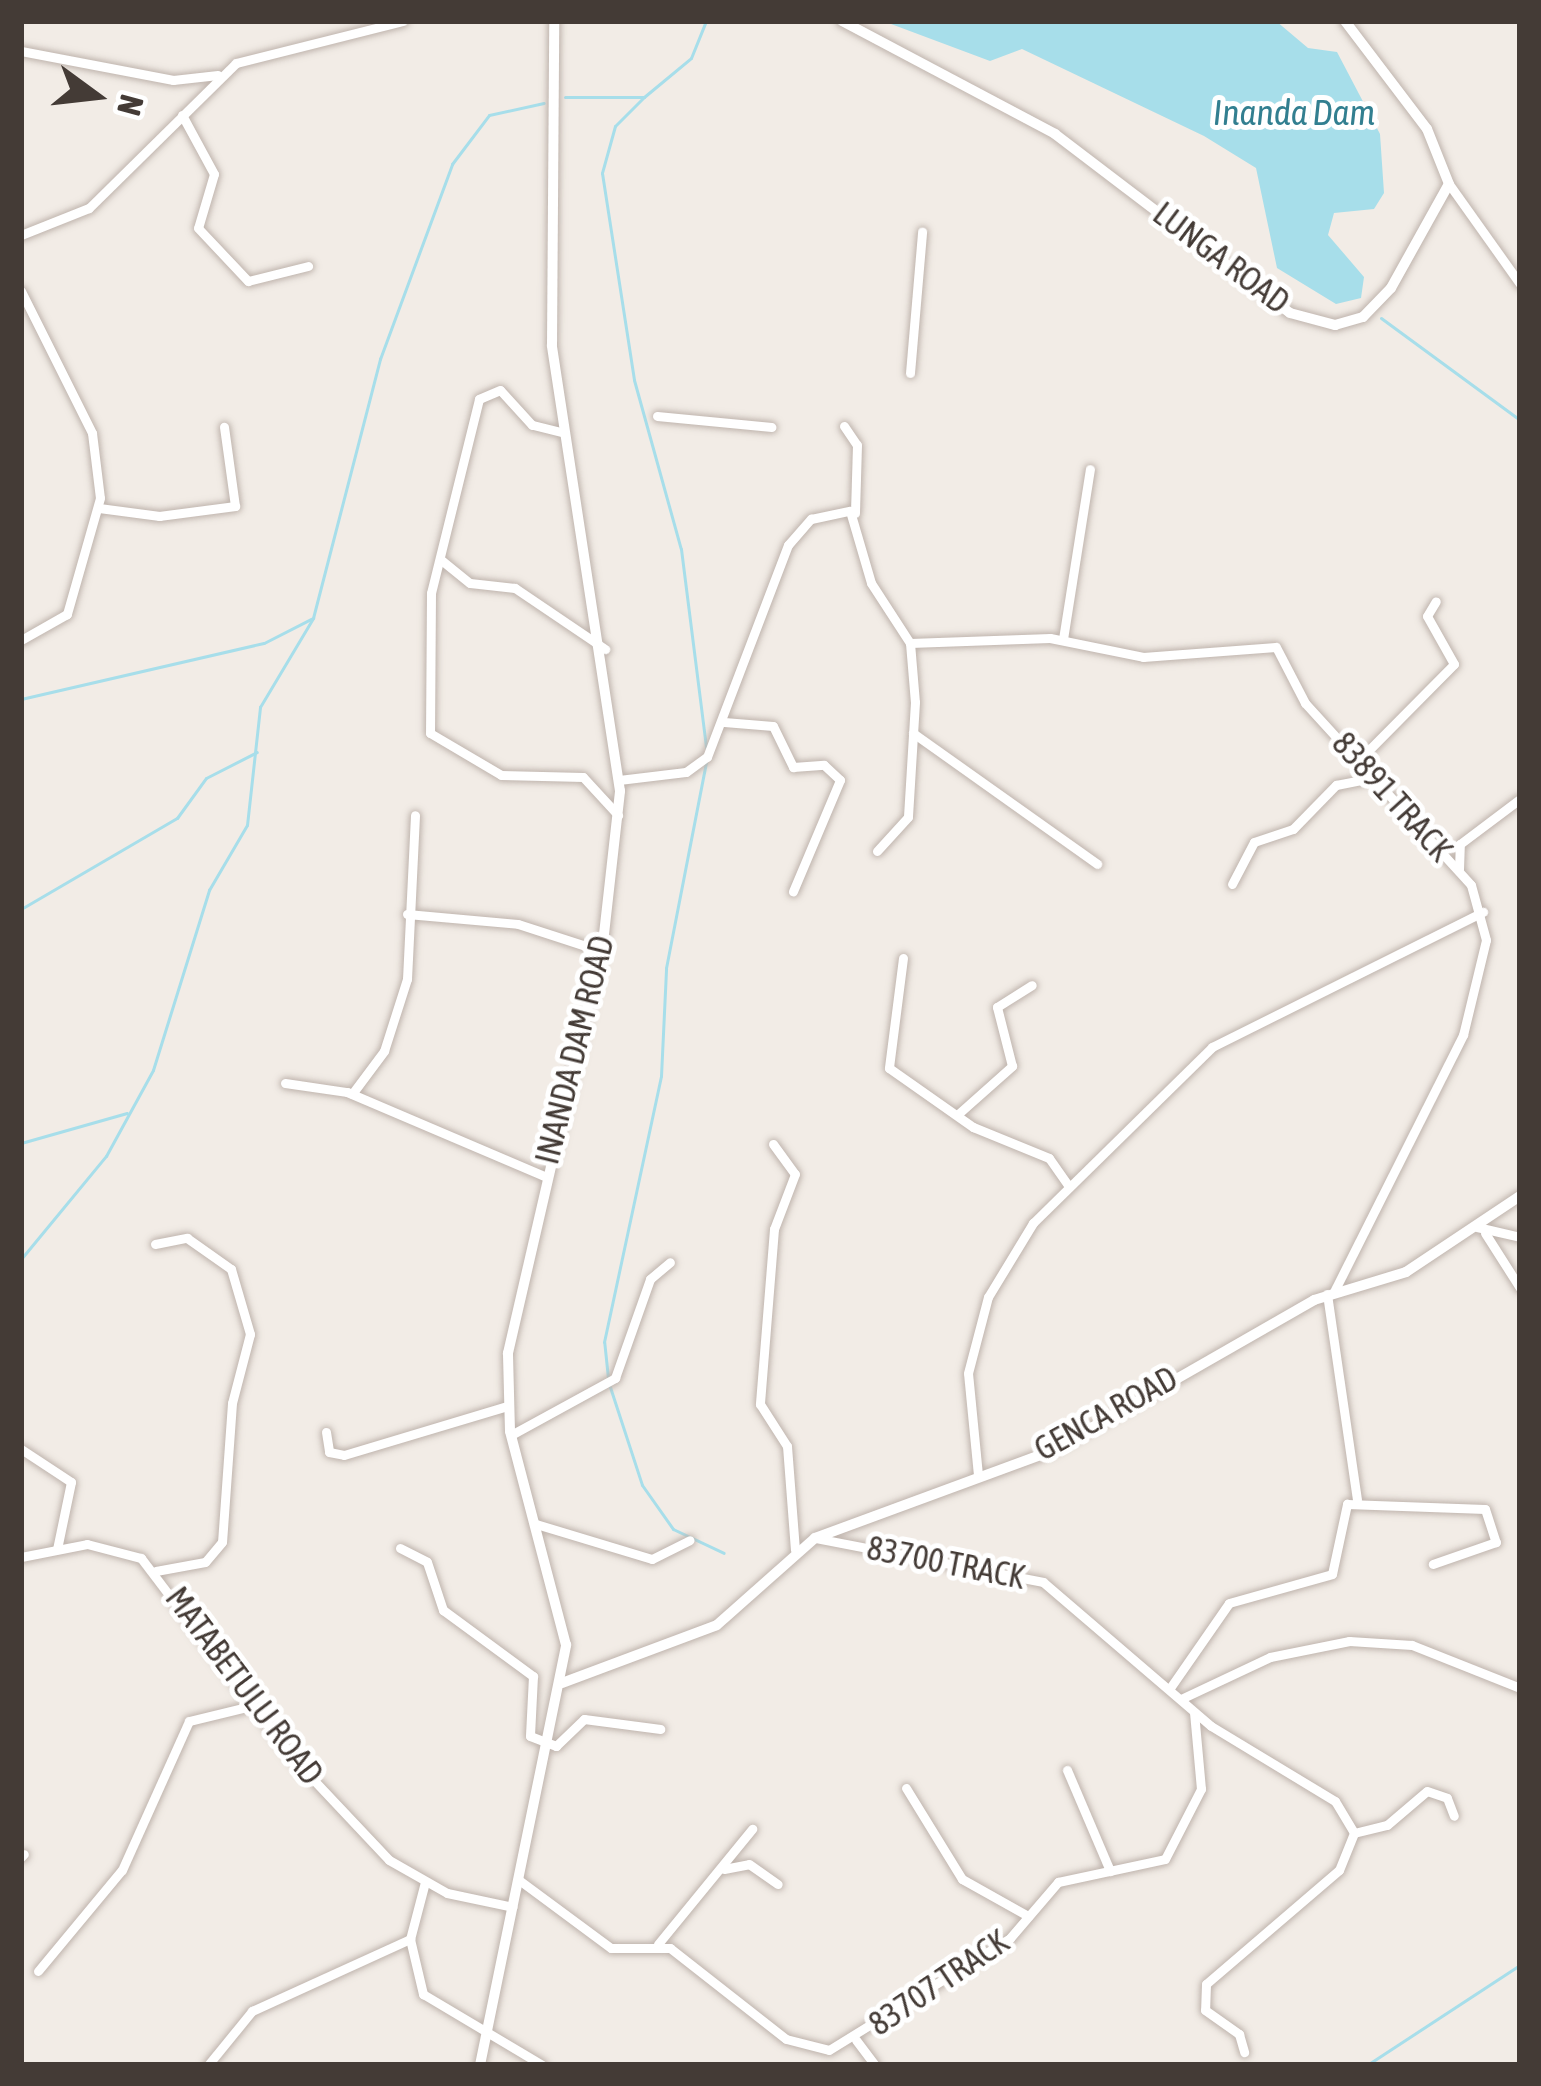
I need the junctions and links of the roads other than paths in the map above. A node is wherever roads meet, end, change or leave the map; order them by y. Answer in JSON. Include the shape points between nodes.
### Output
{"nodes":[{"id":1,"x":404,"y":21,"type":"edge"},
{"id":2,"x":555,"y":21,"type":"edge"},
{"id":3,"x":842,"y":21,"type":"edge"},
{"id":4,"x":1345,"y":21,"type":"edge"},
{"id":5,"x":21,"y":51,"type":"edge"},
{"id":6,"x":218,"y":76,"type":"junction"},
{"id":7,"x":182,"y":115,"type":"junction"},
{"id":8,"x":1449,"y":184,"type":"junction"},
{"id":9,"x":922,"y":232,"type":"dead end"},
{"id":10,"x":21,"y":235,"type":"edge"},
{"id":11,"x":308,"y":266,"type":"dead end"},
{"id":12,"x":1520,"y":284,"type":"edge"},
{"id":13,"x":21,"y":291,"type":"edge"},
{"id":14,"x":910,"y":374,"type":"dead end"},
{"id":15,"x":657,"y":416,"type":"dead end"},
{"id":16,"x":844,"y":426,"type":"dead end"},
{"id":17,"x":771,"y":427,"type":"dead end"},
{"id":18,"x":224,"y":428,"type":"dead end"},
{"id":19,"x":562,"y":432,"type":"junction"},
{"id":20,"x":1090,"y":469,"type":"dead end"},
{"id":21,"x":98,"y":508,"type":"junction"},
{"id":22,"x":855,"y":513,"type":"junction"},
{"id":23,"x":440,"y":559,"type":"junction"},
{"id":24,"x":1436,"y":601,"type":"dead end"},
{"id":25,"x":1063,"y":639,"type":"junction"},
{"id":26,"x":21,"y":640,"type":"edge"},
{"id":27,"x":910,"y":643,"type":"junction"},
{"id":28,"x":604,"y":649,"type":"junction"},
{"id":29,"x":724,"y":722,"type":"junction"},
{"id":30,"x":913,"y":733,"type":"junction"},
{"id":31,"x":1359,"y":760,"type":"junction"},
{"id":32,"x":1372,"y":778,"type":"junction"},
{"id":33,"x":619,"y":780,"type":"junction"},
{"id":34,"x":1520,"y":799,"type":"edge"},
{"id":35,"x":415,"y":814,"type":"dead end"},
{"id":36,"x":619,"y":815,"type":"junction"},
{"id":37,"x":877,"y":851,"type":"dead end"},
{"id":38,"x":1097,"y":864,"type":"dead end"},
{"id":39,"x":1462,"y":875,"type":"junction"},
{"id":40,"x":1232,"y":884,"type":"dead end"},
{"id":41,"x":794,"y":891,"type":"dead end"},
{"id":42,"x":1483,"y":912,"type":"junction"},
{"id":43,"x":407,"y":914,"type":"junction"},
{"id":44,"x":601,"y":951,"type":"junction"},
{"id":45,"x":902,"y":958,"type":"dead end"},
{"id":46,"x":1032,"y":985,"type":"dead end"},
{"id":47,"x":285,"y":1083,"type":"dead end"},
{"id":48,"x":352,"y":1094,"type":"junction"},
{"id":49,"x":957,"y":1115,"type":"junction"},
{"id":50,"x":773,"y":1144,"type":"dead end"},
{"id":51,"x":544,"y":1176,"type":"junction"},
{"id":52,"x":1068,"y":1185,"type":"junction"},
{"id":53,"x":1520,"y":1196,"type":"edge"},
{"id":54,"x":1481,"y":1230,"type":"junction"},
{"id":55,"x":1520,"y":1237,"type":"edge"},
{"id":56,"x":155,"y":1244,"type":"dead end"},
{"id":57,"x":670,"y":1262,"type":"dead end"},
{"id":58,"x":1520,"y":1288,"type":"edge"},
{"id":59,"x":1331,"y":1292,"type":"junction"},
{"id":60,"x":507,"y":1406,"type":"junction"},
{"id":61,"x":326,"y":1432,"type":"dead end"},
{"id":62,"x":511,"y":1435,"type":"junction"},
{"id":63,"x":21,"y":1449,"type":"edge"},
{"id":64,"x":978,"y":1475,"type":"junction"},
{"id":65,"x":1357,"y":1500,"type":"junction"},
{"id":66,"x":536,"y":1524,"type":"junction"},
{"id":67,"x":815,"y":1538,"type":"junction"},
{"id":68,"x":690,"y":1540,"type":"dead end"},
{"id":69,"x":400,"y":1548,"type":"dead end"},
{"id":70,"x":56,"y":1549,"type":"junction"},
{"id":71,"x":795,"y":1550,"type":"junction"},
{"id":72,"x":21,"y":1557,"type":"edge"},
{"id":73,"x":1433,"y":1564,"type":"dead end"},
{"id":74,"x":155,"y":1571,"type":"junction"},
{"id":75,"x":562,"y":1683,"type":"junction"},
{"id":76,"x":1170,"y":1688,"type":"junction"},
{"id":77,"x":1520,"y":1688,"type":"edge"},
{"id":78,"x":1183,"y":1698,"type":"junction"},
{"id":79,"x":251,"y":1706,"type":"junction"},
{"id":80,"x":1194,"y":1712,"type":"junction"},
{"id":81,"x":660,"y":1729,"type":"dead end"},
{"id":82,"x":549,"y":1746,"type":"junction"},
{"id":83,"x":1067,"y":1770,"type":"dead end"},
{"id":84,"x":906,"y":1788,"type":"dead end"},
{"id":85,"x":1454,"y":1816,"type":"dead end"},
{"id":86,"x":752,"y":1829,"type":"dead end"},
{"id":87,"x":1354,"y":1833,"type":"junction"},
{"id":88,"x":718,"y":1871,"type":"junction"},
{"id":89,"x":1110,"y":1871,"type":"junction"},
{"id":90,"x":519,"y":1880,"type":"junction"},
{"id":91,"x":424,"y":1882,"type":"junction"},
{"id":92,"x":778,"y":1884,"type":"dead end"},
{"id":93,"x":513,"y":1907,"type":"junction"},
{"id":94,"x":1028,"y":1916,"type":"junction"},
{"id":95,"x":410,"y":1939,"type":"junction"},
{"id":96,"x":658,"y":1944,"type":"junction"},
{"id":97,"x":38,"y":1971,"type":"dead end"},
{"id":98,"x":484,"y":2034,"type":"junction"},
{"id":99,"x":856,"y":2040,"type":"junction"},
{"id":100,"x":813,"y":2052,"type":"junction"},
{"id":101,"x":1244,"y":2052,"type":"dead end"},
{"id":102,"x":542,"y":2064,"type":"edge"},
{"id":103,"x":208,"y":2065,"type":"edge"},
{"id":104,"x":480,"y":2065,"type":"edge"},
{"id":105,"x":815,"y":2065,"type":"edge"},
{"id":106,"x":875,"y":2065,"type":"edge"}],
"edges":[{"from":1,"to":6,"type":"street","via":[[277,47]]},
{"from":2,"to":19,"type":"street","name":"INANDA DAM ROAD"},
{"from":3,"to":8,"type":"street","name":"LUNGA ROAD","via":[[1055,134],[1319,325],[1375,307]]},
{"from":4,"to":8,"type":"street","via":[[1427,129]]},
{"from":5,"to":6,"type":"street","via":[[173,80]]},
{"from":6,"to":7,"type":"street"},
{"from":7,"to":10,"type":"street","via":[[89,208]]},
{"from":7,"to":11,"type":"street","via":[[214,174],[198,228],[244,280]]},
{"from":8,"to":12,"type":"street"},
{"from":9,"to":14,"type":"street"},
{"from":13,"to":21,"type":"street","via":[[92,433]]},
{"from":15,"to":17,"type":"street"},
{"from":16,"to":22,"type":"street","via":[[857,445]]},
{"from":18,"to":21,"type":"street","via":[[235,506],[159,516]]},
{"from":19,"to":23,"type":"street","via":[[532,425],[506,392],[484,393]]},
{"from":19,"to":28,"type":"street","name":"INANDA DAM ROAD"},
{"from":20,"to":25,"type":"street"},
{"from":21,"to":26,"type":"street","via":[[67,614]]},
{"from":22,"to":27,"type":"street","via":[[871,583]]},
{"from":22,"to":29,"type":"street","via":[[826,513],[795,533]]},
{"from":23,"to":28,"type":"street","via":[[473,585],[515,588]]},
{"from":23,"to":36,"type":"street","via":[[431,736],[501,775],[583,777]]},
{"from":24,"to":31,"type":"street","via":[[1427,616],[1454,664]]},
{"from":25,"to":27,"type":"street","name":"83891 TRACK"},
{"from":25,"to":31,"type":"street","name":"83891 TRACK","via":[[1143,657],[1276,647],[1305,703]]},
{"from":27,"to":30,"type":"street"},
{"from":28,"to":33,"type":"street","name":"INANDA DAM ROAD"},
{"from":29,"to":33,"type":"street","via":[[694,769]]},
{"from":29,"to":41,"type":"street","via":[[773,726],[793,767],[824,765],[840,780]]},
{"from":30,"to":37,"type":"street","via":[[908,818]]},
{"from":30,"to":38,"type":"street"},
{"from":31,"to":32,"type":"street","name":"83891 TRACK"},
{"from":32,"to":39,"type":"street","name":"83891 TRACK"},
{"from":32,"to":40,"type":"street","via":[[1336,784],[1293,829],[1254,842]]},
{"from":33,"to":36,"type":"street","name":"INANDA DAM ROAD"},
{"from":34,"to":39,"type":"street","via":[[1460,844]]},
{"from":35,"to":43,"type":"street"},
{"from":36,"to":44,"type":"street","name":"INANDA DAM ROAD"},
{"from":39,"to":42,"type":"street","name":"83891 TRACK"},
{"from":42,"to":52,"type":"street","via":[[1212,1047]]},
{"from":42,"to":59,"type":"street","via":[[1481,973],[1450,1069]]},
{"from":43,"to":44,"type":"street","via":[[518,924]]},
{"from":43,"to":48,"type":"street","via":[[401,1001]]},
{"from":44,"to":51,"type":"street","name":"INANDA DAM ROAD"},
{"from":45,"to":49,"type":"street","via":[[887,1066]]},
{"from":46,"to":49,"type":"street","via":[[997,1007],[1012,1066]]},
{"from":47,"to":48,"type":"street"},
{"from":48,"to":51,"type":"street"},
{"from":49,"to":52,"type":"street","via":[[1039,1152]]},
{"from":50,"to":71,"type":"street","via":[[795,1174],[774,1229],[760,1404],[788,1450]]},
{"from":51,"to":60,"type":"street","name":"INANDA DAM ROAD"},
{"from":52,"to":64,"type":"street","via":[[988,1297],[968,1373]]},
{"from":53,"to":54,"type":"street","name":"GENCA ROAD"},
{"from":54,"to":55,"type":"street"},
{"from":54,"to":58,"type":"street"},
{"from":54,"to":59,"type":"street","name":"GENCA ROAD","via":[[1406,1272]]},
{"from":56,"to":74,"type":"street","via":[[187,1238],[231,1269],[250,1334],[232,1403],[222,1542],[205,1562]]},
{"from":57,"to":62,"type":"street","via":[[650,1279],[615,1378]]},
{"from":59,"to":64,"type":"street","name":"GENCA ROAD","via":[[1048,1453]]},
{"from":59,"to":65,"type":"street"},
{"from":60,"to":61,"type":"street","via":[[344,1455],[329,1452]]},
{"from":60,"to":62,"type":"street","name":"INANDA DAM ROAD"},
{"from":62,"to":66,"type":"street","name":"INANDA DAM ROAD"},
{"from":63,"to":70,"type":"street","via":[[71,1482]]},
{"from":64,"to":67,"type":"street","name":"GENCA ROAD"},
{"from":65,"to":73,"type":"street","via":[[1485,1509],[1496,1542]]},
{"from":65,"to":76,"type":"street","via":[[1338,1513],[1332,1574],[1229,1604]]},
{"from":66,"to":68,"type":"street","via":[[652,1559]]},
{"from":66,"to":75,"type":"street","name":"INANDA DAM ROAD","via":[[563,1615]]},
{"from":67,"to":71,"type":"street","name":"GENCA ROAD"},
{"from":67,"to":76,"type":"street","name":"83700 TRACK","via":[[1042,1582]]},
{"from":69,"to":82,"type":"street","via":[[428,1562],[442,1610],[533,1676],[524,1728]]},
{"from":70,"to":72,"type":"street","name":"MATABETULU ROAD"},
{"from":70,"to":74,"type":"street","name":"MATABETULU ROAD","via":[[111,1546]]},
{"from":71,"to":75,"type":"street","name":"GENCA ROAD","via":[[717,1625]]},
{"from":74,"to":79,"type":"street","name":"MATABETULU ROAD"},
{"from":75,"to":82,"type":"street","name":"INANDA DAM ROAD"},
{"from":76,"to":78,"type":"street","name":"83700 TRACK"},
{"from":77,"to":78,"type":"street","via":[[1412,1645],[1349,1641],[1270,1657]]},
{"from":78,"to":80,"type":"street","name":"83700 TRACK"},
{"from":79,"to":91,"type":"street","name":"MATABETULU ROAD","via":[[342,1812]]},
{"from":79,"to":97,"type":"street","via":[[189,1721],[122,1870]]},
{"from":80,"to":87,"type":"street","via":[[1319,1788]]},
{"from":80,"to":89,"type":"street","name":"83707 TRACK","via":[[1204,1775],[1181,1837],[1155,1864]]},
{"from":81,"to":82,"type":"street","via":[[584,1719]]},
{"from":82,"to":90,"type":"street","name":"INANDA DAM ROAD"},
{"from":83,"to":89,"type":"street"},
{"from":84,"to":94,"type":"street","via":[[962,1879]]},
{"from":85,"to":87,"type":"street","via":[[1447,1798],[1427,1792],[1387,1825]]},
{"from":86,"to":88,"type":"street"},
{"from":87,"to":101,"type":"street","via":[[1325,1886],[1206,1984],[1205,2010],[1239,2034]]},
{"from":88,"to":92,"type":"street","via":[[749,1864]]},
{"from":88,"to":96,"type":"street"},
{"from":89,"to":94,"type":"street","name":"83707 TRACK","via":[[1058,1882]]},
{"from":90,"to":93,"type":"street","name":"INANDA DAM ROAD"},
{"from":90,"to":96,"type":"street","via":[[611,1948]]},
{"from":91,"to":93,"type":"street","name":"MATABETULU ROAD"},
{"from":91,"to":95,"type":"street"},
{"from":93,"to":98,"type":"street","name":"INANDA DAM ROAD"},
{"from":94,"to":99,"type":"street","name":"83707 TRACK"},
{"from":95,"to":98,"type":"street","via":[[423,1994]]},
{"from":95,"to":103,"type":"street","via":[[252,2011]]},
{"from":96,"to":100,"type":"street"},
{"from":98,"to":102,"type":"street"},
{"from":98,"to":104,"type":"street","name":"INANDA DAM ROAD"},
{"from":99,"to":100,"type":"street","name":"83707 TRACK"},
{"from":99,"to":106,"type":"street"},
{"from":100,"to":105,"type":"street"}]}
